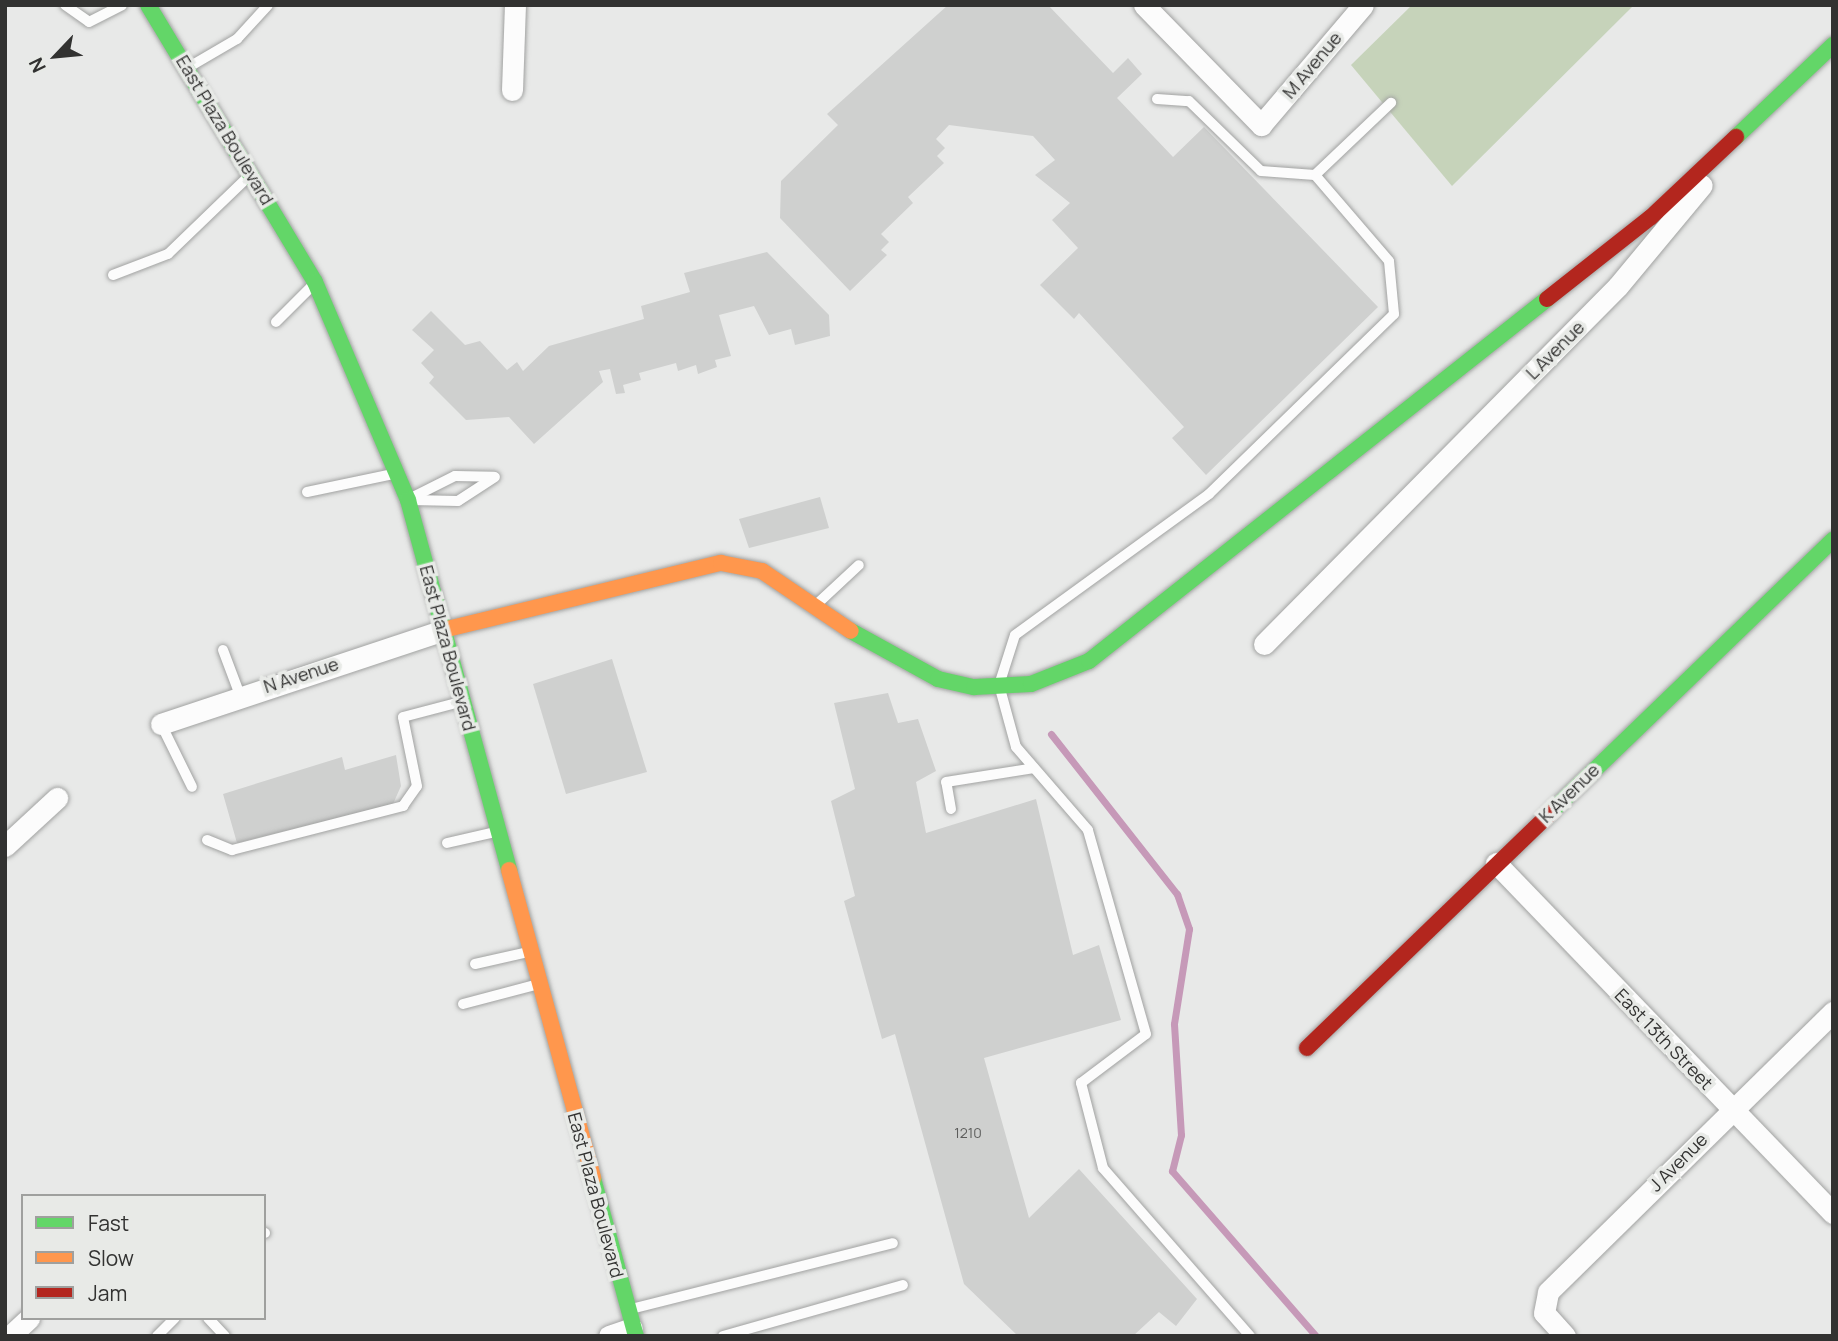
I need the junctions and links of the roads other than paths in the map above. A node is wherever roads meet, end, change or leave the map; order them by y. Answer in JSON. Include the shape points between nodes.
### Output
{"nodes":[{"id":1,"x":65,"y":5,"type":"edge"},
{"id":2,"x":122,"y":5,"type":"edge"},
{"id":3,"x":148,"y":5,"type":"edge"},
{"id":4,"x":268,"y":5,"type":"edge"},
{"id":5,"x":515,"y":5,"type":"edge"},
{"id":6,"x":1144,"y":5,"type":"edge"},
{"id":7,"x":1363,"y":5,"type":"edge"},
{"id":8,"x":1833,"y":45,"type":"edge"},
{"id":9,"x":189,"y":66,"type":"junction"},
{"id":10,"x":512,"y":90,"type":"dead end"},
{"id":11,"x":1157,"y":99,"type":"dead end"},
{"id":12,"x":1391,"y":103,"type":"dead end"},
{"id":13,"x":1744,"y":133,"type":"junction"},
{"id":14,"x":252,"y":174,"type":"junction"},
{"id":15,"x":1315,"y":175,"type":"junction"},
{"id":16,"x":113,"y":275,"type":"dead end"},
{"id":17,"x":315,"y":282,"type":"junction"},
{"id":18,"x":276,"y":322,"type":"dead end"},
{"id":19,"x":398,"y":473,"type":"junction"},
{"id":20,"x":306,"y":492,"type":"dead end"},
{"id":21,"x":408,"y":500,"type":"junction"},
{"id":22,"x":1833,"y":540,"type":"edge"},
{"id":23,"x":859,"y":565,"type":"dead end"},
{"id":24,"x":815,"y":606,"type":"junction"},
{"id":25,"x":443,"y":631,"type":"junction"},
{"id":26,"x":1264,"y":644,"type":"dead end"},
{"id":27,"x":223,"y":650,"type":"dead end"},
{"id":28,"x":999,"y":685,"type":"junction"},
{"id":29,"x":240,"y":695,"type":"junction"},
{"id":30,"x":463,"y":702,"type":"junction"},
{"id":31,"x":161,"y":724,"type":"joint"},
{"id":32,"x":1034,"y":768,"type":"junction"},
{"id":33,"x":192,"y":787,"type":"dead end"},
{"id":34,"x":57,"y":798,"type":"dead end"},
{"id":35,"x":950,"y":809,"type":"dead end"},
{"id":36,"x":498,"y":831,"type":"junction"},
{"id":37,"x":207,"y":840,"type":"dead end"},
{"id":38,"x":447,"y":843,"type":"dead end"},
{"id":39,"x":5,"y":846,"type":"edge"},
{"id":40,"x":1496,"y":863,"type":"junction"},
{"id":41,"x":530,"y":951,"type":"junction"},
{"id":42,"x":475,"y":964,"type":"dead end"},
{"id":43,"x":539,"y":984,"type":"junction"},
{"id":44,"x":463,"y":1004,"type":"dead end"},
{"id":45,"x":1833,"y":1012,"type":"edge"},
{"id":46,"x":1307,"y":1048,"type":"dead end"},
{"id":47,"x":1731,"y":1110,"type":"junction"},
{"id":48,"x":1833,"y":1213,"type":"edge"},
{"id":49,"x":893,"y":1243,"type":"dead end"},
{"id":50,"x":903,"y":1285,"type":"dead end"},
{"id":51,"x":27,"y":1320,"type":"edge"},
{"id":52,"x":173,"y":1320,"type":"edge"},
{"id":53,"x":210,"y":1320,"type":"edge"},
{"id":54,"x":632,"y":1324,"type":"edge"},
{"id":55,"x":1558,"y":1328,"type":"edge"},
{"id":56,"x":10,"y":1336,"type":"edge"},
{"id":57,"x":157,"y":1336,"type":"edge"},
{"id":58,"x":225,"y":1336,"type":"edge"},
{"id":59,"x":610,"y":1336,"type":"edge"},
{"id":60,"x":723,"y":1336,"type":"edge"},
{"id":61,"x":1250,"y":1336,"type":"edge"}],
"edges":[{"from":1,"to":2,"type":"lane","via":[[89,23]]},
{"from":3,"to":9,"type":"street","name":"East Plaza Boulevard"},
{"from":4,"to":9,"type":"lane","via":[[237,39]]},
{"from":5,"to":10,"type":"street"},
{"from":6,"to":7,"type":"street","name":"M Avenue","via":[[1261,125]]},
{"from":8,"to":13,"type":"street","name":"L Avenue"},
{"from":9,"to":14,"type":"street","name":"East Plaza Boulevard"},
{"from":11,"to":15,"type":"lane","via":[[1189,101],[1261,171]]},
{"from":12,"to":15,"type":"lane"},
{"from":13,"to":26,"type":"street","name":"L Avenue","via":[[1618,286]]},
{"from":13,"to":28,"type":"street","via":[[1651,217],[1090,661],[1031,684]]},
{"from":14,"to":16,"type":"lane","via":[[168,254]]},
{"from":14,"to":17,"type":"street","name":"East Plaza Boulevard"},
{"from":15,"to":28,"type":"lane","via":[[1389,261],[1394,314],[1209,494],[1015,635]]},
{"from":17,"to":18,"type":"lane"},
{"from":17,"to":19,"type":"street","name":"East Plaza Boulevard"},
{"from":19,"to":20,"type":"lane"},
{"from":19,"to":21,"type":"street","name":"East Plaza Boulevard"},
{"from":21,"to":21,"type":"lane","via":[[458,501],[495,477],[455,477]]},
{"from":21,"to":25,"type":"street","name":"East Plaza Boulevard"},
{"from":22,"to":40,"type":"street","name":"K Avenue"},
{"from":23,"to":24,"type":"lane"},
{"from":24,"to":25,"type":"street","via":[[762,571],[721,563]]},
{"from":24,"to":28,"type":"street","via":[[887,655],[939,680]]},
{"from":25,"to":29,"type":"street","name":"N Avenue"},
{"from":25,"to":30,"type":"street","name":"East Plaza Boulevard"},
{"from":27,"to":29,"type":"lane"},
{"from":28,"to":32,"type":"lane","via":[[1016,747]]},
{"from":29,"to":31,"type":"street","name":"N Avenue"},
{"from":30,"to":36,"type":"street","name":"East Plaza Boulevard"},
{"from":30,"to":37,"type":"lane","via":[[404,717],[417,786],[403,806],[232,850]]},
{"from":31,"to":33,"type":"lane"},
{"from":32,"to":35,"type":"lane","via":[[946,782]]},
{"from":32,"to":61,"type":"lane","via":[[1088,830],[1146,1034],[1081,1083],[1103,1168]]},
{"from":34,"to":39,"type":"street"},
{"from":36,"to":38,"type":"lane"},
{"from":36,"to":41,"type":"street","name":"East Plaza Boulevard"},
{"from":40,"to":46,"type":"street","name":"K Avenue"},
{"from":40,"to":47,"type":"street","name":"East 13th Street"},
{"from":41,"to":42,"type":"lane"},
{"from":41,"to":43,"type":"street","name":"East Plaza Boulevard"},
{"from":43,"to":44,"type":"lane"},
{"from":43,"to":54,"type":"street","name":"East Plaza Boulevard"},
{"from":45,"to":47,"type":"street","name":"J Avenue"},
{"from":47,"to":48,"type":"street","name":"East 13th Street"},
{"from":47,"to":55,"type":"street","name":"J Avenue","via":[[1548,1292],[1544,1313]]},
{"from":49,"to":54,"type":"lane"},
{"from":50,"to":60,"type":"lane"},
{"from":51,"to":56,"type":"street"},
{"from":52,"to":57,"type":"lane"},
{"from":53,"to":58,"type":"lane"},
{"from":54,"to":59,"type":"street"}]}
